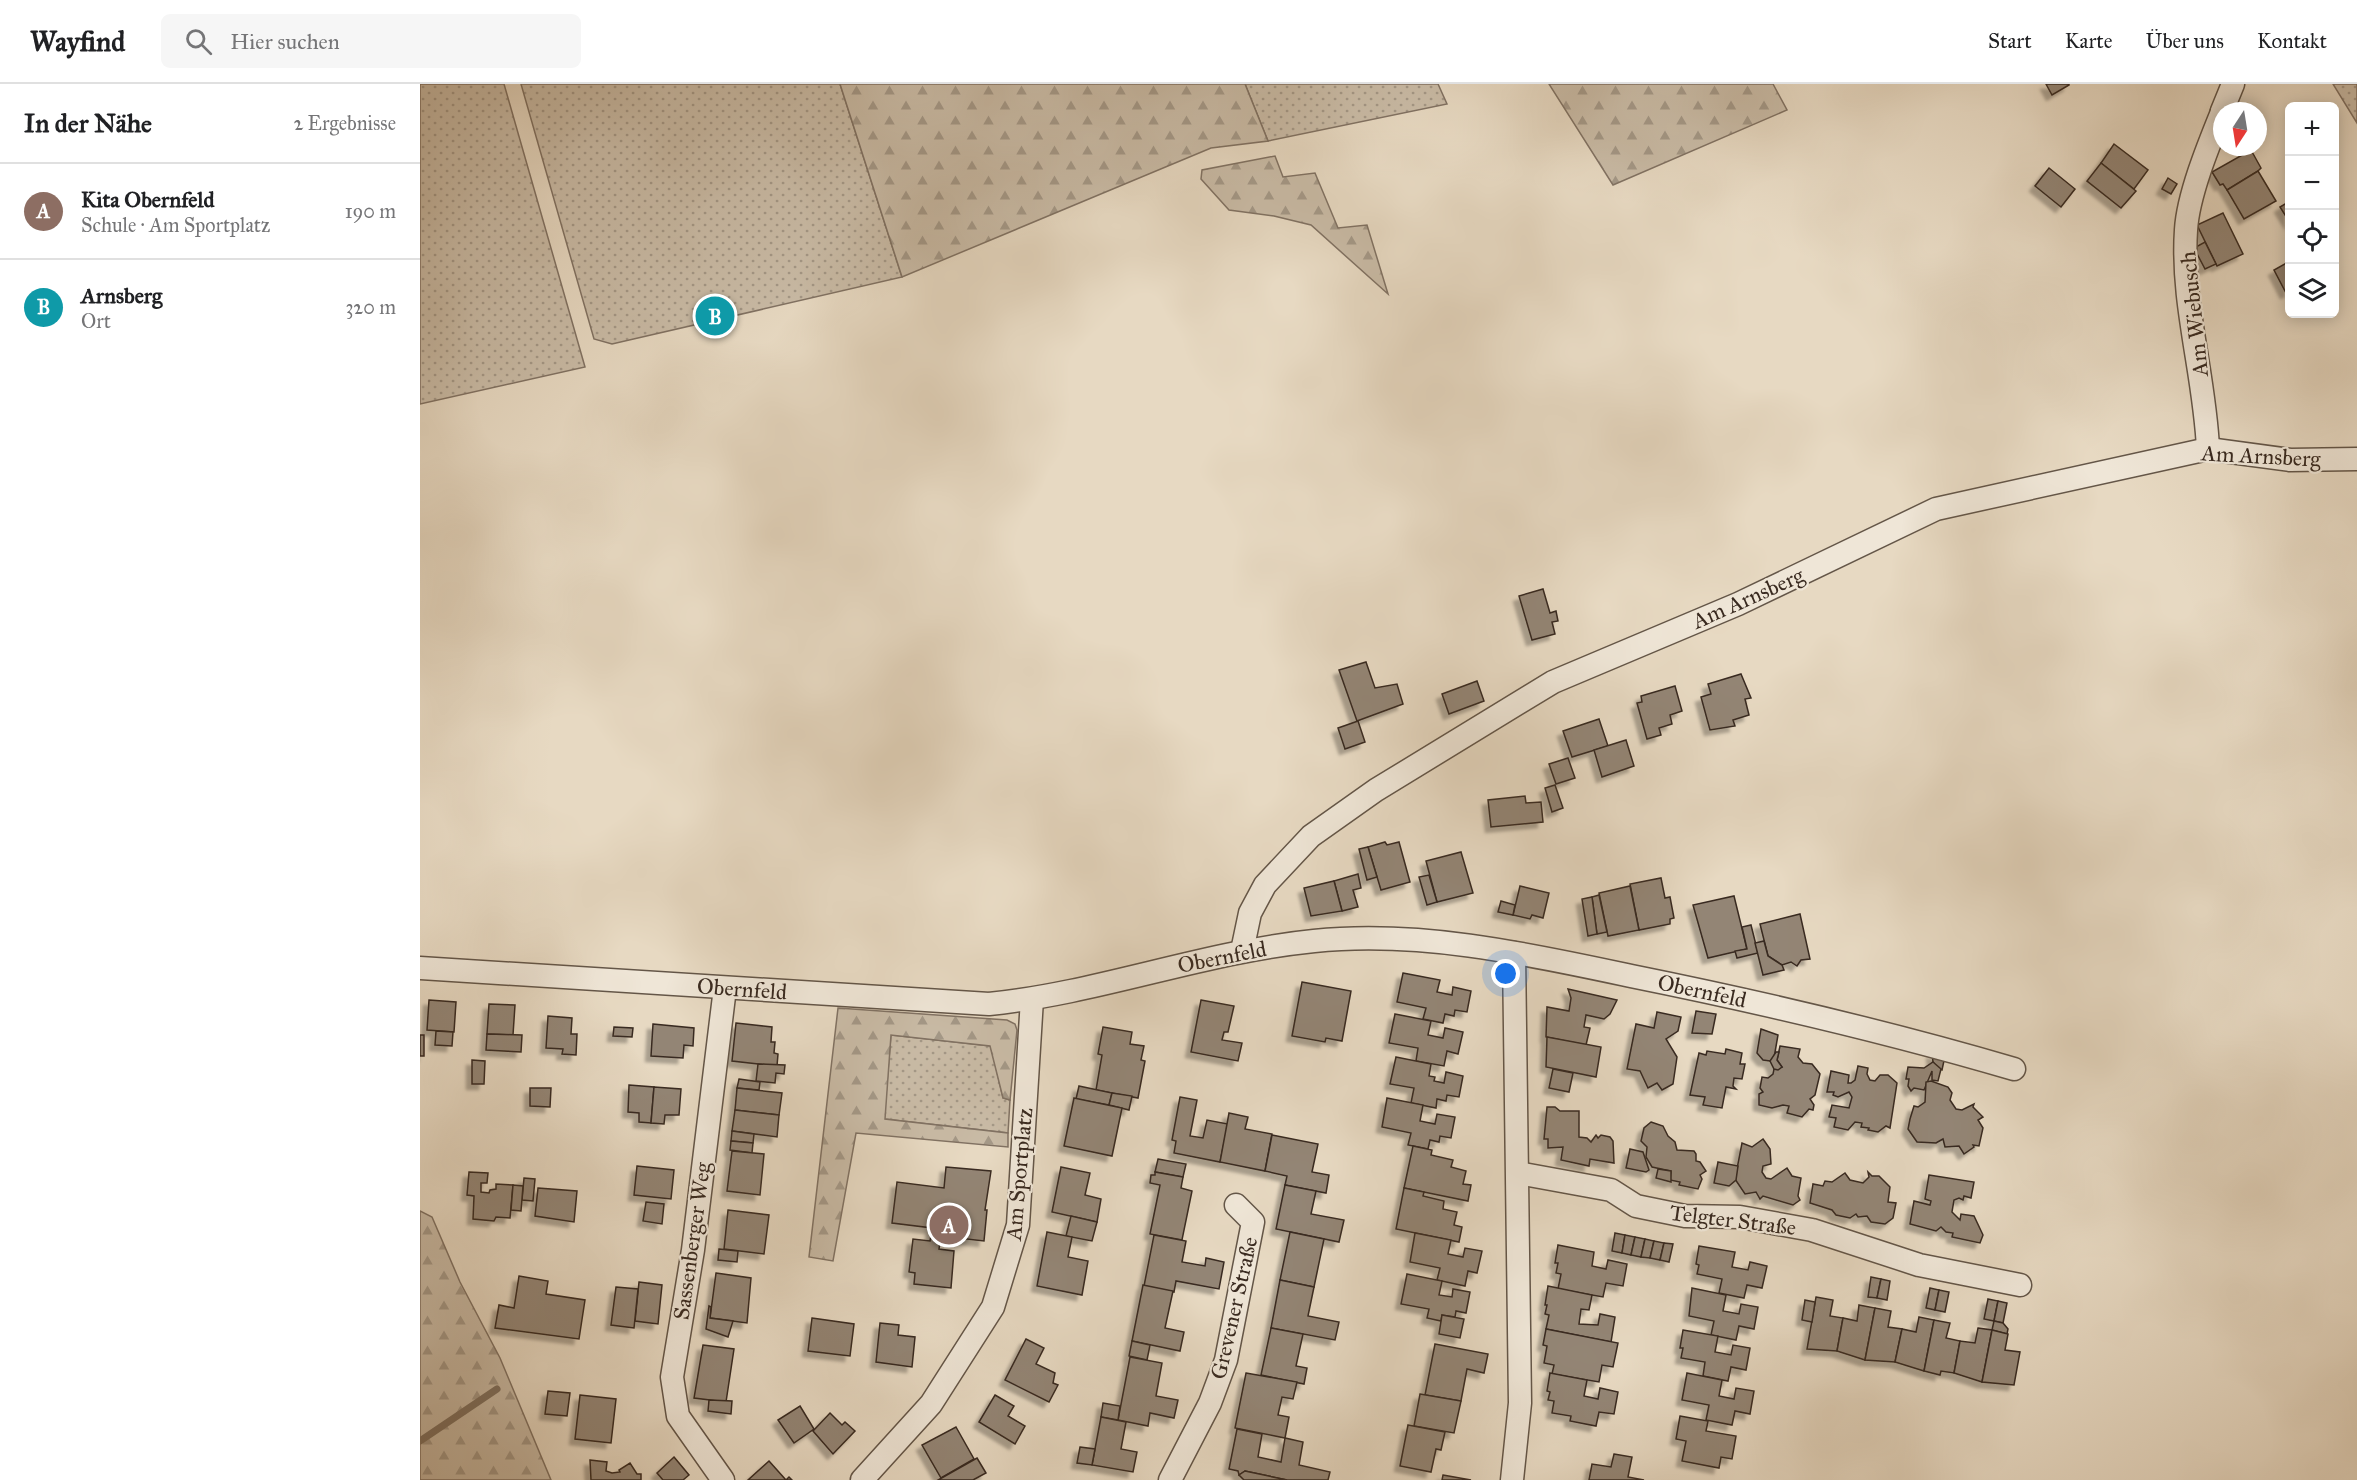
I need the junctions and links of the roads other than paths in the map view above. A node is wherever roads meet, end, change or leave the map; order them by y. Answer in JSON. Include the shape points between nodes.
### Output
{"nodes":[{"id":1,"x":2233,"y":84,"type":"edge"},
{"id":2,"x":2226,"y":102,"type":"edge"},
{"id":3,"x":2213,"y":134,"type":"edge"},
{"id":4,"x":2208,"y":449,"type":"junction"},
{"id":5,"x":2357,"y":459,"type":"edge"},
{"id":6,"x":1242,"y":951,"type":"junction"},
{"id":7,"x":1514,"y":953,"type":"junction"},
{"id":8,"x":420,"y":968,"type":"edge"},
{"id":9,"x":725,"y":988,"type":"junction"},
{"id":10,"x":1032,"y":999,"type":"junction"},
{"id":11,"x":2014,"y":1069,"type":"dead end"},
{"id":12,"x":1518,"y":1173,"type":"junction"},
{"id":13,"x":1236,"y":1205,"type":"dead end"},
{"id":14,"x":2020,"y":1285,"type":"dead end"},
{"id":15,"x":723,"y":1480,"type":"edge"},
{"id":16,"x":862,"y":1480,"type":"edge"},
{"id":17,"x":1170,"y":1480,"type":"edge"},
{"id":18,"x":1512,"y":1480,"type":"edge"}],
"edges":[{"from":1,"to":2,"type":"street","name":"Am Wiebusch"},
{"from":3,"to":4,"type":"street","name":"Am Wiebusch","via":[[2186,228],[2188,290]]},
{"from":4,"to":5,"type":"street","name":"Am Arnsberg","via":[[2290,460]]},
{"from":4,"to":6,"type":"street","name":"Am Arnsberg","via":[[1936,509],[1738,604],[1553,682],[1376,789],[1311,836],[1265,885],[1250,913]]},
{"from":6,"to":7,"type":"street","name":"Obernfeld","via":[[1316,941],[1390,940]]},
{"from":6,"to":10,"type":"street","name":"Obernfeld"},
{"from":7,"to":11,"type":"street","name":"Obernfeld","via":[[1783,1008],[1911,1038]]},
{"from":7,"to":12,"type":"street"},
{"from":8,"to":9,"type":"street","name":"Obernfeld"},
{"from":9,"to":10,"type":"street","name":"Obernfeld","via":[[989,1004]]},
{"from":9,"to":15,"type":"street","name":"Sassenberger Weg","via":[[693,1250],[672,1377],[678,1416]]},
{"from":10,"to":16,"type":"street","name":"Am Sportplatz","via":[[1018,1225],[993,1307],[932,1404]]},
{"from":12,"to":14,"type":"street","name":"Telgter Straße","via":[[1611,1190],[1636,1206],[1685,1216],[1740,1217],[1812,1230],[1919,1265]]},
{"from":12,"to":18,"type":"street","via":[[1515,1209],[1520,1403]]},
{"from":13,"to":17,"type":"street","name":"Grevener Straße","via":[[1253,1222],[1226,1360],[1210,1403]]}]}
